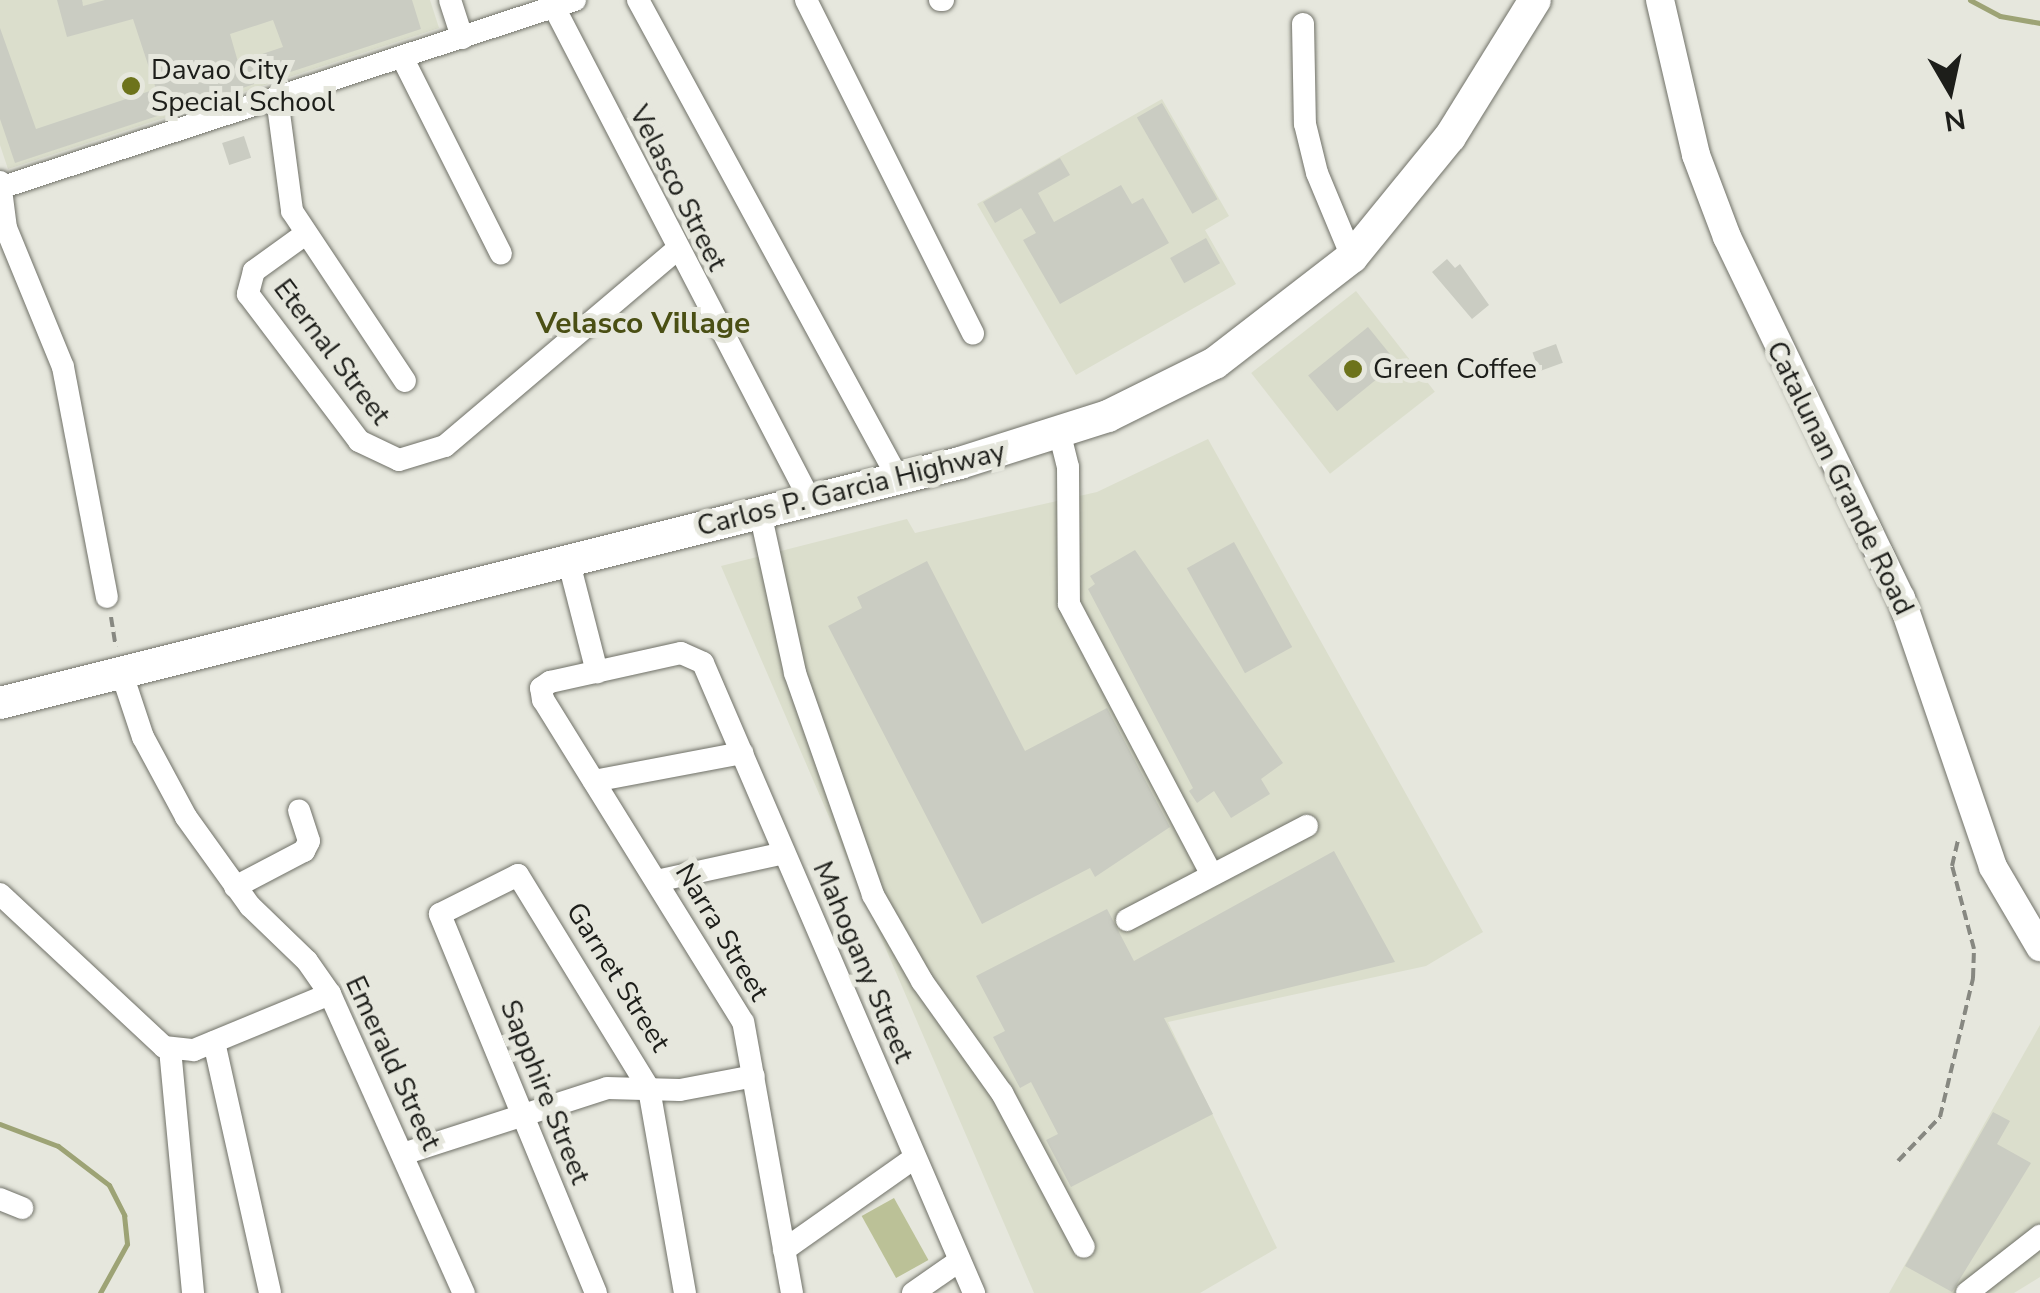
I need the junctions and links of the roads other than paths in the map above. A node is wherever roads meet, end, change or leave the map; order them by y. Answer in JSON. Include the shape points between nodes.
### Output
{"nodes":[{"id":1,"x":450,"y":0,"type":"edge"},
{"id":2,"x":638,"y":0,"type":"edge"},
{"id":3,"x":806,"y":0,"type":"edge"},
{"id":4,"x":1535,"y":0,"type":"edge"},
{"id":5,"x":1660,"y":0,"type":"edge"},
{"id":6,"x":564,"y":4,"type":"edge"},
{"id":7,"x":1303,"y":24,"type":"dead end"},
{"id":8,"x":462,"y":38,"type":"junction"},
{"id":9,"x":402,"y":57,"type":"junction"},
{"id":10,"x":277,"y":98,"type":"junction"},
{"id":11,"x":1,"y":186,"type":"edge"},
{"id":12,"x":304,"y":235,"type":"junction"},
{"id":13,"x":676,"y":250,"type":"junction"},
{"id":14,"x":501,"y":254,"type":"dead end"},
{"id":15,"x":1352,"y":257,"type":"junction"},
{"id":16,"x":973,"y":334,"type":"dead end"},
{"id":17,"x":405,"y":380,"type":"dead end"},
{"id":18,"x":1060,"y":435,"type":"junction"},
{"id":19,"x":898,"y":478,"type":"junction"},
{"id":20,"x":810,"y":500,"type":"junction"},
{"id":21,"x":760,"y":512,"type":"junction"},
{"id":22,"x":568,"y":559,"type":"junction"},
{"id":23,"x":107,"y":597,"type":"dead end"},
{"id":24,"x":121,"y":671,"type":"junction"},
{"id":25,"x":597,"y":672,"type":"junction"},
{"id":26,"x":0,"y":704,"type":"edge"},
{"id":27,"x":742,"y":753,"type":"junction"},
{"id":28,"x":594,"y":781,"type":"junction"},
{"id":29,"x":300,"y":811,"type":"dead end"},
{"id":30,"x":1307,"y":826,"type":"dead end"},
{"id":31,"x":784,"y":853,"type":"junction"},
{"id":32,"x":1212,"y":875,"type":"junction"},
{"id":33,"x":657,"y":881,"type":"junction"},
{"id":34,"x":235,"y":886,"type":"junction"},
{"id":35,"x":2,"y":900,"type":"edge"},
{"id":36,"x":440,"y":914,"type":"joint"},
{"id":37,"x":1127,"y":920,"type":"dead end"},
{"id":38,"x":2040,"y":947,"type":"edge"},
{"id":39,"x":330,"y":994,"type":"junction"},
{"id":40,"x":214,"y":1042,"type":"junction"},
{"id":41,"x":170,"y":1048,"type":"junction"},
{"id":42,"x":754,"y":1076,"type":"junction"},
{"id":43,"x":648,"y":1088,"type":"junction"},
{"id":44,"x":522,"y":1116,"type":"junction"},
{"id":45,"x":403,"y":1154,"type":"junction"},
{"id":46,"x":914,"y":1159,"type":"junction"},
{"id":47,"x":2040,"y":1236,"type":"edge"},
{"id":48,"x":1084,"y":1247,"type":"dead end"},
{"id":49,"x":784,"y":1250,"type":"junction"},
{"id":50,"x":959,"y":1261,"type":"junction"},
{"id":51,"x":193,"y":1293,"type":"edge"},
{"id":52,"x":270,"y":1293,"type":"edge"},
{"id":53,"x":464,"y":1293,"type":"edge"},
{"id":54,"x":596,"y":1293,"type":"edge"},
{"id":55,"x":685,"y":1293,"type":"edge"},
{"id":56,"x":792,"y":1293,"type":"edge"},
{"id":57,"x":913,"y":1293,"type":"edge"},
{"id":58,"x":974,"y":1293,"type":"edge"},
{"id":59,"x":1967,"y":1293,"type":"edge"}],
"edges":[{"from":1,"to":8,"type":"street"},
{"from":2,"to":19,"type":"street"},
{"from":3,"to":16,"type":"street"},
{"from":4,"to":15,"type":"highway","name":"Carlos P. Garcia Highway","via":[[1450,137]]},
{"from":5,"to":38,"type":"main road","name":"Catalunan Grande Road","via":[[1689,129],[1753,300],[1913,625],[1978,824],[2009,901]]},
{"from":6,"to":8,"type":"street"},
{"from":6,"to":13,"type":"street","name":"Velasco Street"},
{"from":7,"to":15,"type":"street","via":[[1306,124],[1317,172]]},
{"from":8,"to":9,"type":"street"},
{"from":9,"to":10,"type":"street"},
{"from":9,"to":14,"type":"street"},
{"from":10,"to":11,"type":"street"},
{"from":10,"to":12,"type":"street","name":"Eternal Street","via":[[287,192]]},
{"from":11,"to":23,"type":"street","via":[[6,228],[63,367]]},
{"from":12,"to":13,"type":"street","name":"Eternal Street","via":[[254,272],[248,294],[358,441],[399,460],[445,446]]},
{"from":12,"to":17,"type":"street","name":"Eternal Street"},
{"from":13,"to":20,"type":"street","name":"Velasco Street"},
{"from":15,"to":18,"type":"highway","name":"Carlos P. Garcia Highway","via":[[1215,363]]},
{"from":18,"to":19,"type":"highway","name":"Carlos P. Garcia Highway"},
{"from":18,"to":32,"type":"street","via":[[1068,466],[1070,604]]},
{"from":19,"to":20,"type":"highway","name":"Carlos P. Garcia Highway"},
{"from":20,"to":21,"type":"highway","name":"Carlos P. Garcia Highway"},
{"from":21,"to":22,"type":"highway","name":"Carlos P. Garcia Highway"},
{"from":21,"to":48,"type":"street","via":[[795,674],[873,895],[922,981],[1002,1093]]},
{"from":22,"to":24,"type":"highway","name":"Carlos P. Garcia Highway"},
{"from":22,"to":25,"type":"street"},
{"from":24,"to":26,"type":"highway","name":"Carlos P. Garcia Highway"},
{"from":24,"to":34,"type":"street","name":"Emerald Street","via":[[156,767]]},
{"from":25,"to":27,"type":"street","name":"Mahogany Street","via":[[695,656]]},
{"from":25,"to":28,"type":"street","name":"Narra Street","via":[[541,688]]},
{"from":27,"to":28,"type":"street"},
{"from":27,"to":31,"type":"street","name":"Mahogany Street"},
{"from":28,"to":33,"type":"street","name":"Narra Street"},
{"from":29,"to":34,"type":"street","via":[[308,840],[304,851]]},
{"from":30,"to":32,"type":"street"},
{"from":31,"to":33,"type":"street"},
{"from":31,"to":46,"type":"street","name":"Mahogany Street"},
{"from":32,"to":37,"type":"street"},
{"from":33,"to":42,"type":"street","name":"Narra Street","via":[[743,1022]]},
{"from":34,"to":39,"type":"street","name":"Emerald Street"},
{"from":35,"to":41,"type":"street","via":[[150,1038]]},
{"from":36,"to":43,"type":"street","name":"Garnet Street","via":[[518,876]]},
{"from":36,"to":44,"type":"street","name":"Sapphire Street"},
{"from":39,"to":40,"type":"street"},
{"from":39,"to":45,"type":"street","name":"Emerald Street"},
{"from":40,"to":41,"type":"street"},
{"from":40,"to":52,"type":"street"},
{"from":41,"to":51,"type":"street"},
{"from":42,"to":43,"type":"street"},
{"from":42,"to":49,"type":"street","name":"Narra Street"},
{"from":43,"to":44,"type":"street","via":[[607,1088]]},
{"from":43,"to":55,"type":"street","name":"Garnet Street"},
{"from":44,"to":45,"type":"street"},
{"from":44,"to":54,"type":"street","name":"Sapphire Street"},
{"from":45,"to":53,"type":"street","name":"Emerald Street"},
{"from":46,"to":49,"type":"street"},
{"from":46,"to":50,"type":"street","name":"Mahogany Street"},
{"from":47,"to":59,"type":"street"},
{"from":49,"to":56,"type":"street","name":"Narra Street"},
{"from":50,"to":57,"type":"street"},
{"from":50,"to":58,"type":"street","name":"Mahogany Street"}]}
